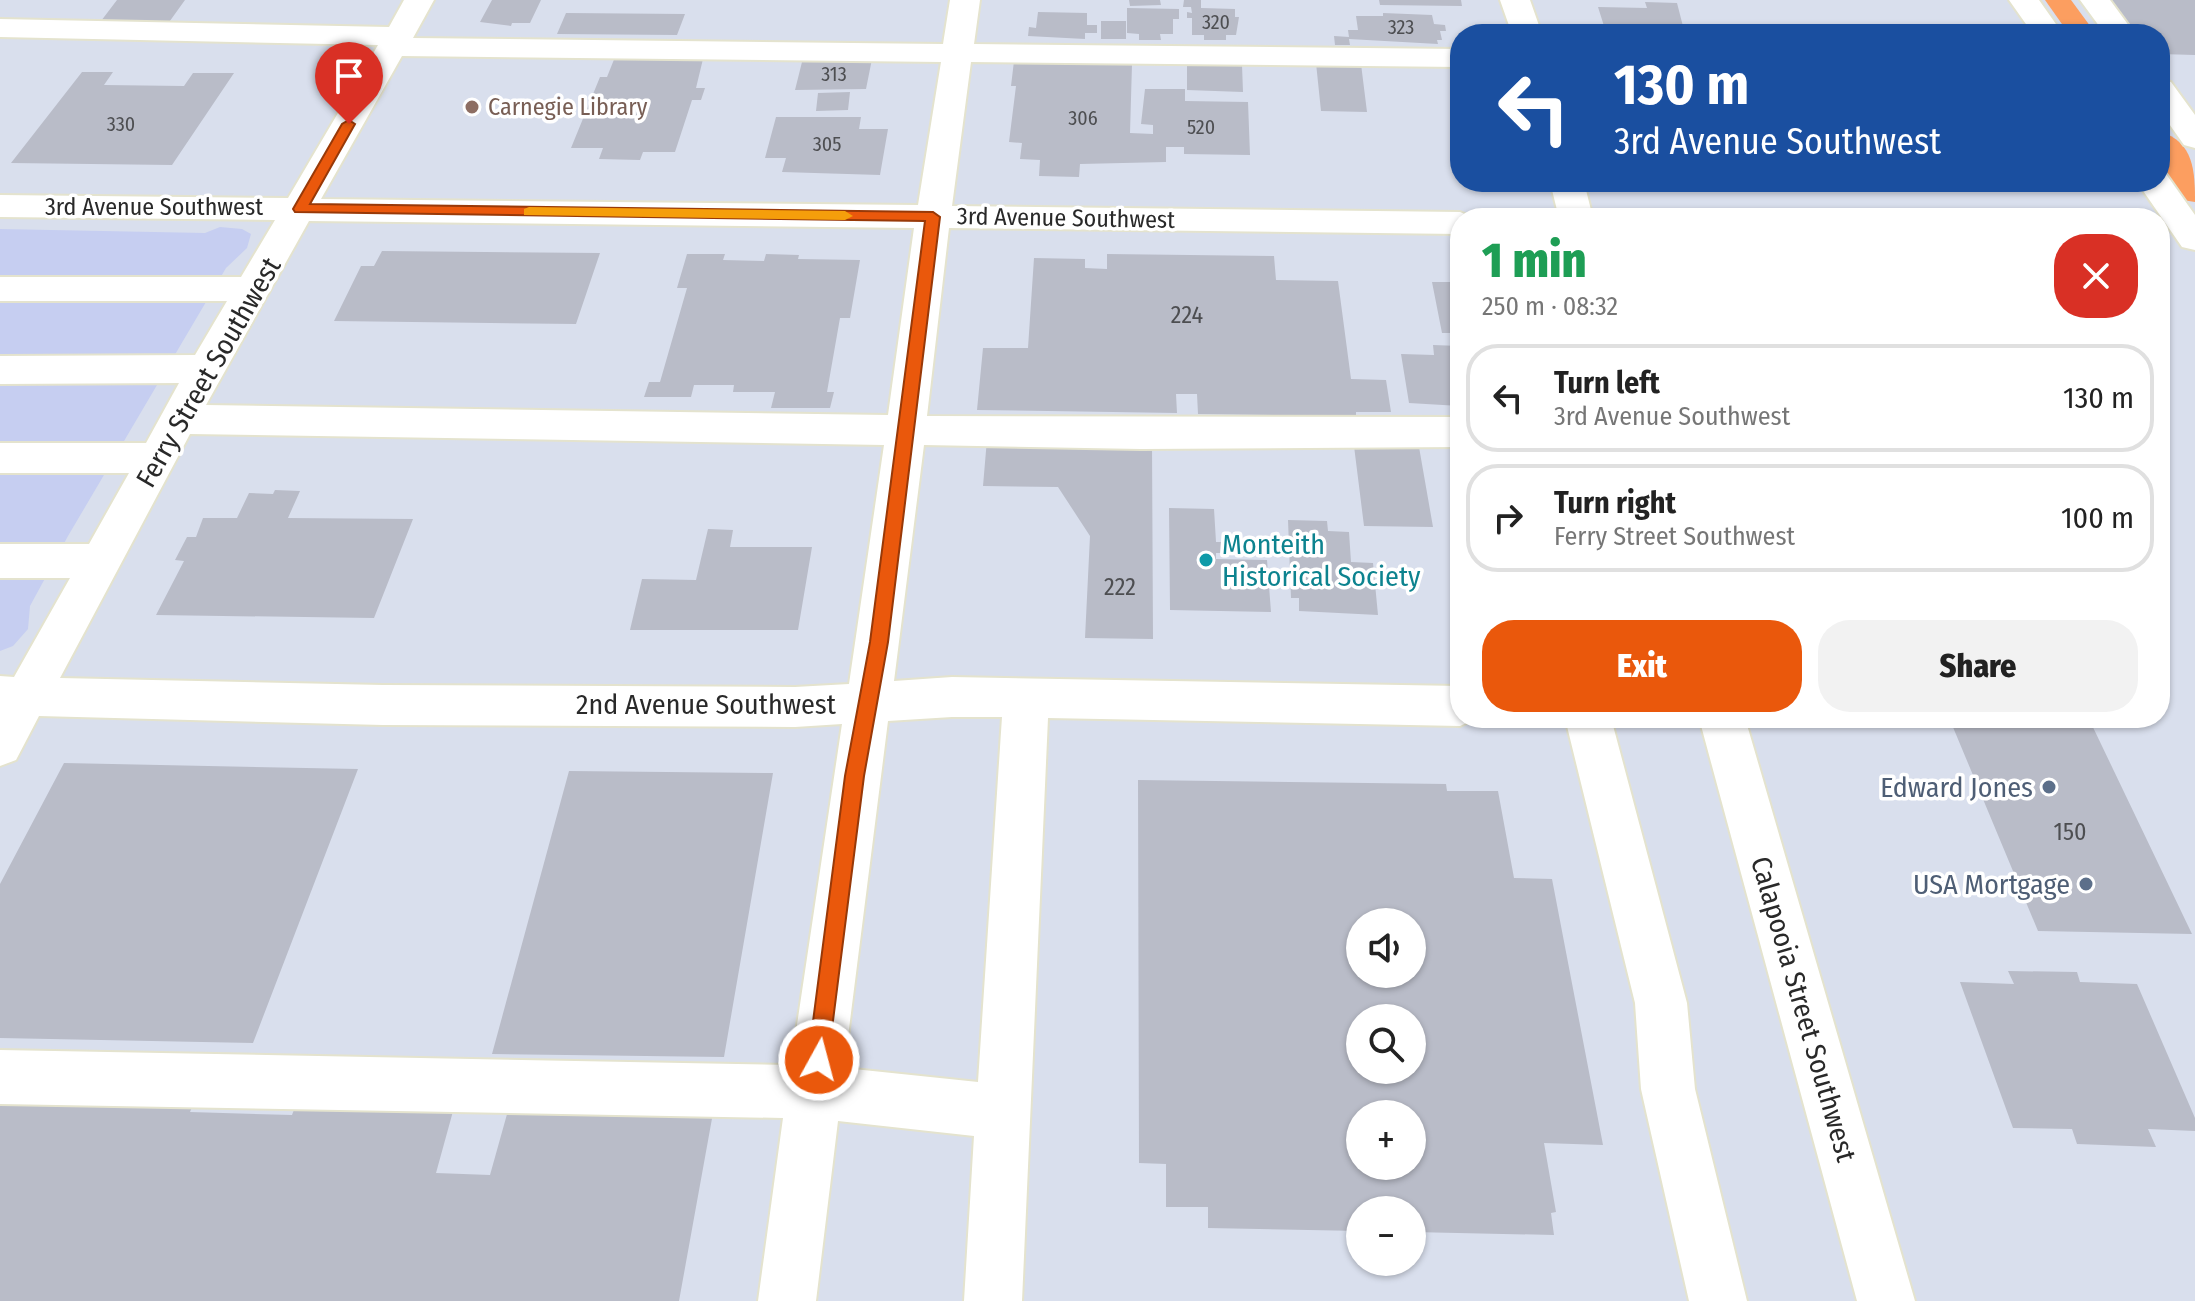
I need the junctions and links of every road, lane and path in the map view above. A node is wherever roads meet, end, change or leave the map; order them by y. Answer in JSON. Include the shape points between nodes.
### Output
{"nodes":[{"id":1,"x":419,"y":0,"type":"edge"},
{"id":2,"x":965,"y":0,"type":"edge"},
{"id":3,"x":1515,"y":0,"type":"edge"},
{"id":4,"x":2024,"y":0,"type":"edge"},
{"id":5,"x":2095,"y":0,"type":"edge"},
{"id":6,"x":1523,"y":24,"type":"edge"},
{"id":7,"x":2041,"y":24,"type":"edge"},
{"id":8,"x":2113,"y":24,"type":"edge"},
{"id":9,"x":0,"y":28,"type":"edge"},
{"id":10,"x":395,"y":42,"type":"junction"},
{"id":11,"x":958,"y":56,"type":"junction"},
{"id":12,"x":1450,"y":58,"type":"edge"},
{"id":13,"x":2170,"y":103,"type":"edge"},
{"id":14,"x":2195,"y":138,"type":"edge"},
{"id":15,"x":2161,"y":192,"type":"edge"},
{"id":16,"x":1,"y":207,"type":"edge"},
{"id":17,"x":300,"y":209,"type":"junction"},
{"id":18,"x":933,"y":217,"type":"junction"},
{"id":19,"x":1450,"y":223,"type":"edge"},
{"id":20,"x":2170,"y":238,"type":"edge"},
{"id":21,"x":2195,"y":239,"type":"edge"},
{"id":22,"x":0,"y":289,"type":"edge"},
{"id":23,"x":254,"y":289,"type":"junction"},
{"id":24,"x":206,"y":369,"type":"junction"},
{"id":25,"x":0,"y":370,"type":"edge"},
{"id":26,"x":178,"y":419,"type":"junction"},
{"id":27,"x":904,"y":430,"type":"junction"},
{"id":28,"x":1450,"y":432,"type":"edge"},
{"id":29,"x":0,"y":458,"type":"edge"},
{"id":30,"x":157,"y":458,"type":"junction"},
{"id":31,"x":0,"y":561,"type":"edge"},
{"id":32,"x":103,"y":561,"type":"junction"},
{"id":33,"x":14,"y":696,"type":"edge"},
{"id":34,"x":1026,"y":698,"type":"junction"},
{"id":35,"x":866,"y":702,"type":"junction"},
{"id":36,"x":1450,"y":706,"type":"edge"},
{"id":37,"x":1591,"y":728,"type":"edge"},
{"id":38,"x":1725,"y":728,"type":"edge"},
{"id":39,"x":0,"y":745,"type":"edge"},
{"id":40,"x":0,"y":1077,"type":"edge"},
{"id":41,"x":816,"y":1092,"type":"junction"},
{"id":42,"x":1003,"y":1112,"type":"junction"},
{"id":43,"x":787,"y":1301,"type":"edge"},
{"id":44,"x":993,"y":1301,"type":"edge"},
{"id":45,"x":1718,"y":1301,"type":"edge"},
{"id":46,"x":1886,"y":1301,"type":"edge"}],
"edges":[{"from":1,"to":10,"type":"street","name":"Ferry Street Southwest"},
{"from":2,"to":11,"type":"street"},
{"from":3,"to":6,"type":"street"},
{"from":4,"to":7,"type":"street"},
{"from":5,"to":8,"type":"street"},
{"from":9,"to":10,"type":"street"},
{"from":10,"to":11,"type":"street"},
{"from":10,"to":17,"type":"street","name":"Ferry Street Southwest"},
{"from":11,"to":12,"type":"street"},
{"from":11,"to":18,"type":"street"},
{"from":13,"to":14,"type":"street"},
{"from":15,"to":21,"type":"street"},
{"from":16,"to":17,"type":"street","name":"3rd Avenue Southwest"},
{"from":17,"to":18,"type":"street","name":"3rd Avenue Southwest"},
{"from":17,"to":23,"type":"street","name":"Ferry Street Southwest"},
{"from":18,"to":19,"type":"street","name":"3rd Avenue Southwest"},
{"from":18,"to":27,"type":"street"},
{"from":20,"to":21,"type":"street"},
{"from":22,"to":23,"type":"street"},
{"from":23,"to":24,"type":"street","name":"Ferry Street Southwest"},
{"from":24,"to":25,"type":"street"},
{"from":24,"to":26,"type":"street","name":"Ferry Street Southwest"},
{"from":26,"to":27,"type":"street"},
{"from":26,"to":30,"type":"street","name":"Ferry Street Southwest"},
{"from":27,"to":28,"type":"street"},
{"from":27,"to":35,"type":"street","via":[[879,642]]},
{"from":29,"to":30,"type":"street"},
{"from":30,"to":32,"type":"street","name":"Ferry Street Southwest"},
{"from":31,"to":32,"type":"street"},
{"from":32,"to":33,"type":"street","name":"Ferry Street Southwest"},
{"from":33,"to":35,"type":"street","name":"2nd Avenue Southwest","via":[[383,705],[795,707]]},
{"from":33,"to":39,"type":"street","name":"Ferry Street Southwest"},
{"from":34,"to":35,"type":"street","name":"2nd Avenue Southwest"},
{"from":34,"to":36,"type":"street","name":"2nd Avenue Southwest"},
{"from":34,"to":42,"type":"street"},
{"from":35,"to":41,"type":"street"},
{"from":37,"to":45,"type":"street","via":[[1661,1003],[1668,1089]]},
{"from":38,"to":46,"type":"street","name":"Calapooia Street Southwest"},
{"from":40,"to":41,"type":"street"},
{"from":41,"to":42,"type":"street"},
{"from":41,"to":43,"type":"street"},
{"from":42,"to":44,"type":"street"}]}
